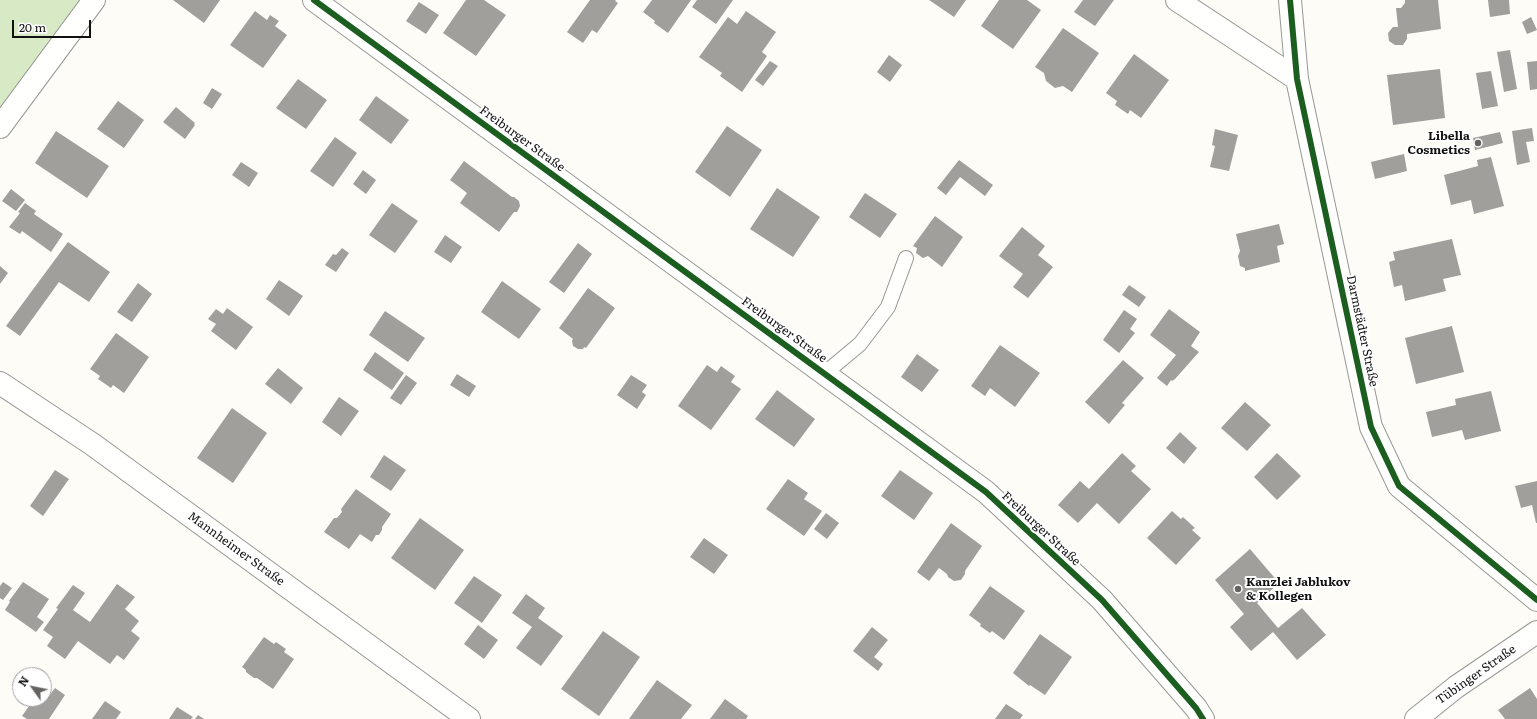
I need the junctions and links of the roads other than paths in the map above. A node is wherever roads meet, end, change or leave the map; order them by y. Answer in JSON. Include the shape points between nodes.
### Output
{"nodes":[{"id":1,"x":94,"y":0,"type":"edge"},
{"id":2,"x":314,"y":0,"type":"edge"},
{"id":3,"x":1177,"y":0,"type":"edge"},
{"id":4,"x":1290,"y":0,"type":"edge"},
{"id":5,"x":1297,"y":79,"type":"junction"},
{"id":6,"x":0,"y":127,"type":"edge"},
{"id":7,"x":906,"y":258,"type":"dead end"},
{"id":8,"x":824,"y":374,"type":"junction"},
{"id":9,"x":0,"y":383,"type":"edge"},
{"id":10,"x":1537,"y":600,"type":"edge"},
{"id":11,"x":1537,"y":632,"type":"edge"},
{"id":12,"x":470,"y":719,"type":"edge"},
{"id":13,"x":1204,"y":719,"type":"edge"},
{"id":14,"x":1416,"y":719,"type":"edge"}],
"edges":[{"from":1,"to":6,"type":"street"},
{"from":2,"to":8,"type":"street","name":"Freiburger Straße"},
{"from":3,"to":5,"type":"street"},
{"from":4,"to":5,"type":"street","name":"Darmstädter Straße"},
{"from":5,"to":10,"type":"street","name":"Darmstädter Straße","via":[[1371,427],[1398,486]]},
{"from":7,"to":8,"type":"lane","via":[[888,307],[860,344]]},
{"from":8,"to":13,"type":"street","name":"Freiburger Straße","via":[[986,492],[1102,600]]},
{"from":9,"to":12,"type":"street","name":"Mannheimer Straße","via":[[92,444]]},
{"from":11,"to":14,"type":"street","name":"Tübinger Straße","via":[[1456,687]]}]}
